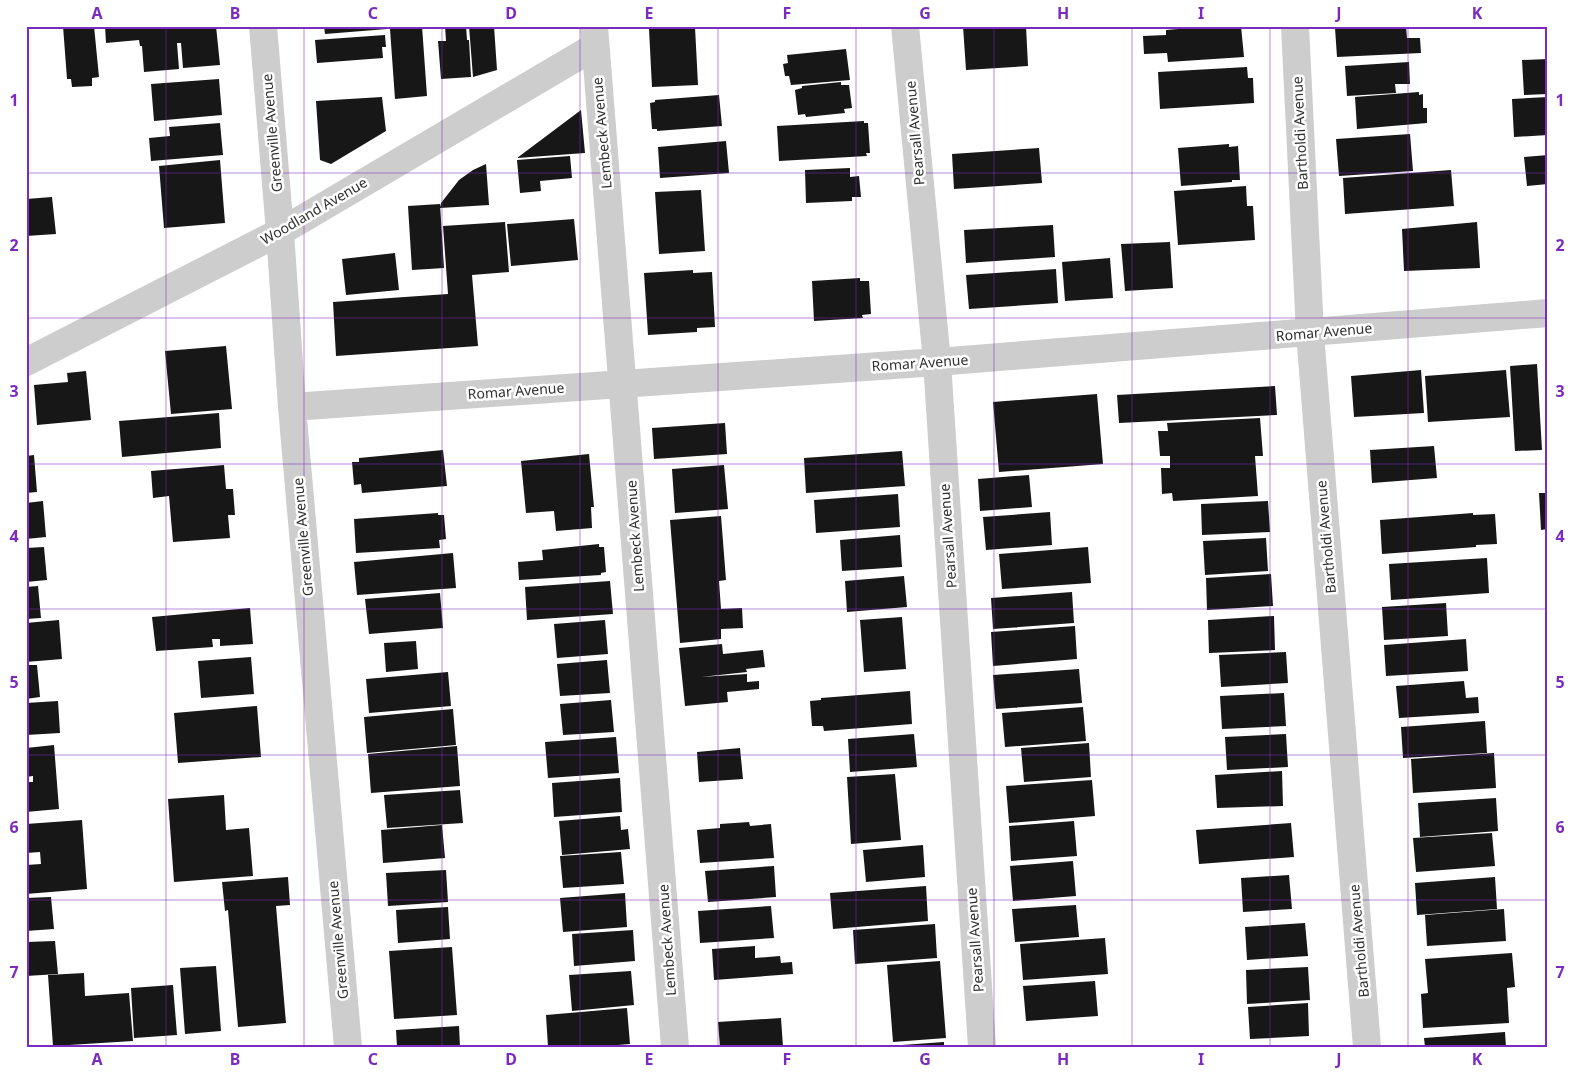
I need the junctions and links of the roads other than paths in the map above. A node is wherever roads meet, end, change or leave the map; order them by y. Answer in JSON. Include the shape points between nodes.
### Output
{"nodes":[{"id":1,"x":263,"y":26,"type":"edge"},
{"id":2,"x":905,"y":26,"type":"edge"},
{"id":3,"x":1295,"y":26,"type":"edge"},
{"id":4,"x":594,"y":37,"type":"edge"},
{"id":5,"x":280,"y":232,"type":"junction"},
{"id":6,"x":1548,"y":314,"type":"edge"},
{"id":7,"x":1310,"y":333,"type":"junction"},
{"id":8,"x":26,"y":362,"type":"edge"},
{"id":9,"x":937,"y":362,"type":"junction"},
{"id":10,"x":623,"y":383,"type":"junction"},
{"id":11,"x":292,"y":407,"type":"junction"},
{"id":12,"x":348,"y":1047,"type":"edge"},
{"id":13,"x":675,"y":1047,"type":"edge"},
{"id":14,"x":982,"y":1047,"type":"edge"},
{"id":15,"x":1368,"y":1047,"type":"edge"}],
"edges":[{"from":1,"to":5,"type":"street","name":"Greenville Avenue"},
{"from":2,"to":9,"type":"street","name":"Pearsall Avenue"},
{"from":3,"to":7,"type":"street","name":"Bartholdi Avenue"},
{"from":4,"to":5,"type":"street","name":"Woodland Avenue"},
{"from":4,"to":10,"type":"street","name":"Lembeck Avenue"},
{"from":5,"to":8,"type":"street","name":"Woodland Avenue"},
{"from":5,"to":11,"type":"street","name":"Greenville Avenue"},
{"from":6,"to":7,"type":"street","name":"Romar Avenue"},
{"from":7,"to":9,"type":"street","name":"Romar Avenue"},
{"from":7,"to":15,"type":"street","name":"Bartholdi Avenue"},
{"from":9,"to":10,"type":"street","name":"Romar Avenue"},
{"from":9,"to":14,"type":"street","name":"Pearsall Avenue"},
{"from":10,"to":11,"type":"street","name":"Romar Avenue"},
{"from":10,"to":13,"type":"street","name":"Lembeck Avenue"},
{"from":11,"to":12,"type":"street","name":"Greenville Avenue"}]}
